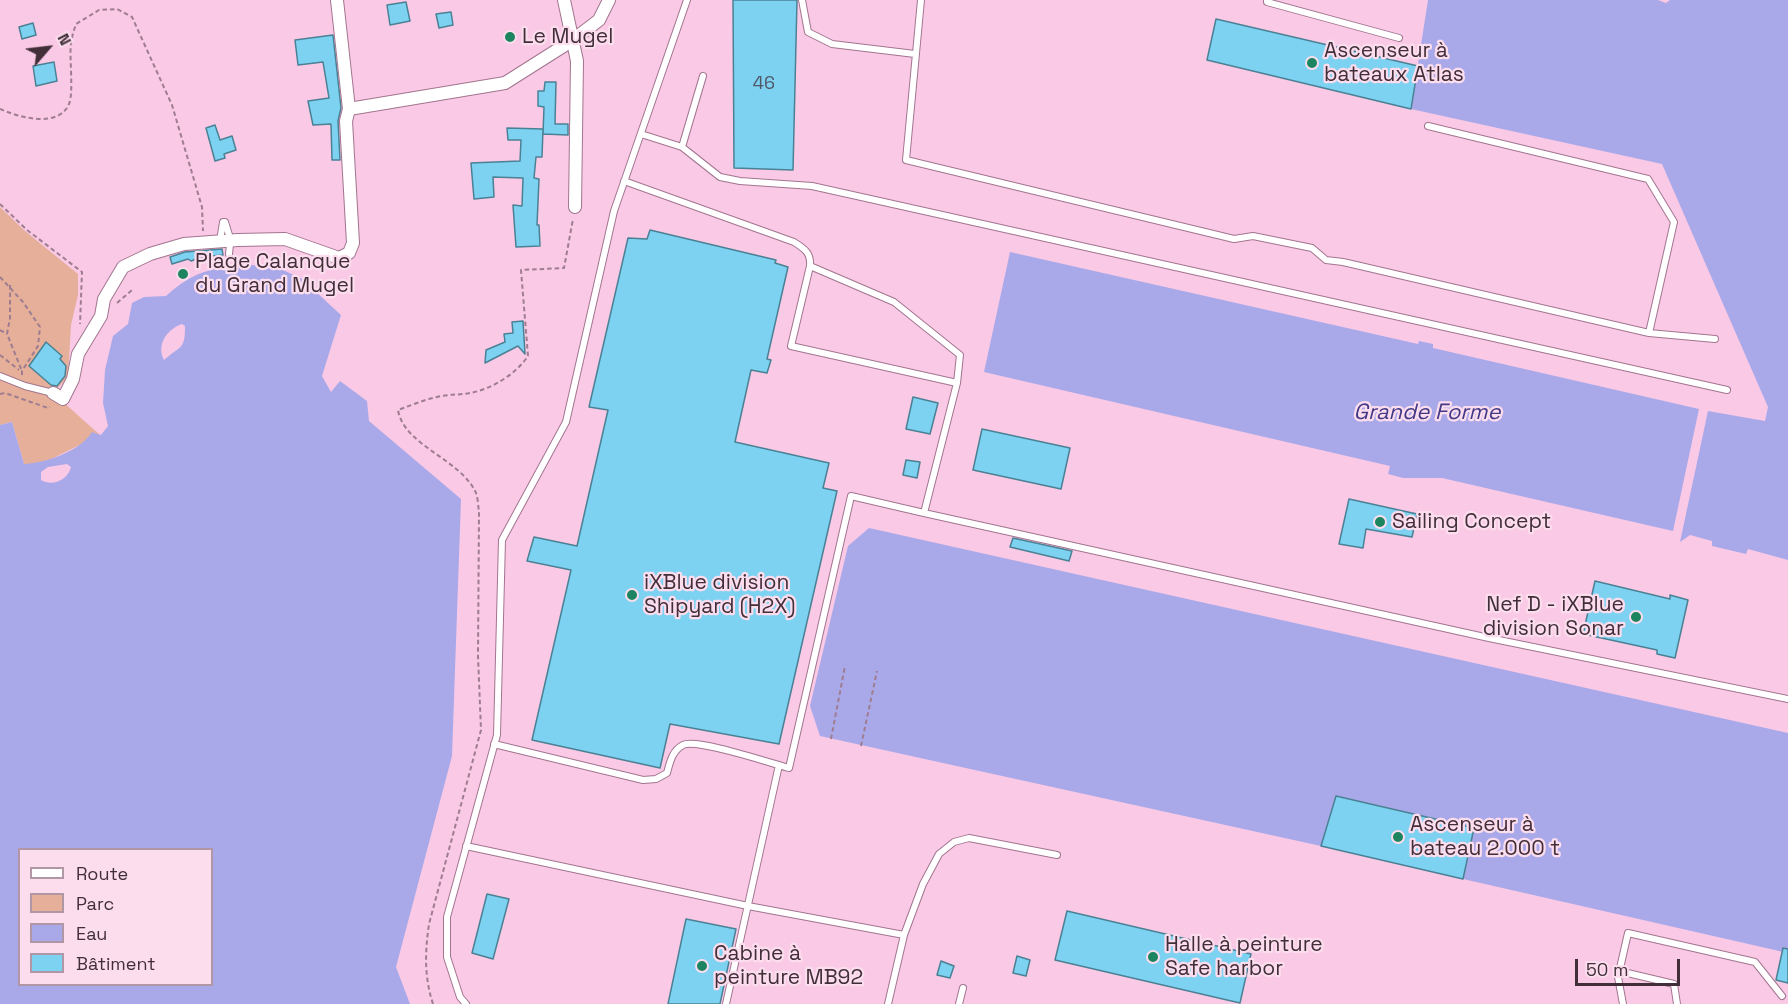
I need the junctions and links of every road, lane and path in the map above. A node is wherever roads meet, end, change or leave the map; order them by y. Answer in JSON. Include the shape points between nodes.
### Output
{"nodes":[{"id":1,"x":337,"y":0,"type":"edge"},
{"id":2,"x":564,"y":0,"type":"edge"},
{"id":3,"x":609,"y":0,"type":"edge"},
{"id":4,"x":687,"y":0,"type":"edge"},
{"id":5,"x":802,"y":0,"type":"edge"},
{"id":6,"x":921,"y":0,"type":"edge"},
{"id":7,"x":1267,"y":0,"type":"edge"},
{"id":8,"x":1399,"y":38,"type":"dead end"},
{"id":9,"x":573,"y":40,"type":"junction"},
{"id":10,"x":915,"y":54,"type":"junction"},
{"id":11,"x":703,"y":76,"type":"dead end"},
{"id":12,"x":0,"y":109,"type":"edge"},
{"id":13,"x":349,"y":110,"type":"junction"},
{"id":14,"x":1428,"y":126,"type":"dead end"},
{"id":15,"x":641,"y":135,"type":"junction"},
{"id":16,"x":682,"y":147,"type":"junction"},
{"id":17,"x":624,"y":181,"type":"junction"},
{"id":18,"x":0,"y":204,"type":"edge"},
{"id":19,"x":575,"y":207,"type":"joint"},
{"id":20,"x":227,"y":240,"type":"junction"},
{"id":21,"x":204,"y":243,"type":"junction"},
{"id":22,"x":229,"y":254,"type":"dead end"},
{"id":23,"x":810,"y":266,"type":"junction"},
{"id":24,"x":0,"y":277,"type":"edge"},
{"id":25,"x":10,"y":285,"type":"junction"},
{"id":26,"x":0,"y":330,"type":"edge"},
{"id":27,"x":79,"y":331,"type":"dead end"},
{"id":28,"x":1649,"y":333,"type":"junction"},
{"id":29,"x":7,"y":334,"type":"junction"},
{"id":30,"x":1715,"y":339,"type":"dead end"},
{"id":31,"x":0,"y":355,"type":"edge"},
{"id":32,"x":22,"y":372,"type":"junction"},
{"id":33,"x":0,"y":376,"type":"edge"},
{"id":34,"x":957,"y":383,"type":"junction"},
{"id":35,"x":25,"y":387,"type":"junction"},
{"id":36,"x":1727,"y":390,"type":"dead end"},
{"id":37,"x":0,"y":394,"type":"edge"},
{"id":38,"x":58,"y":396,"type":"junction"},
{"id":39,"x":924,"y":513,"type":"junction"},
{"id":40,"x":845,"y":666,"type":"dead end"},
{"id":41,"x":877,"y":671,"type":"dead end"},
{"id":42,"x":1788,"y":699,"type":"edge"},
{"id":43,"x":831,"y":739,"type":"dead end"},
{"id":44,"x":494,"y":744,"type":"junction"},
{"id":45,"x":861,"y":746,"type":"dead end"},
{"id":46,"x":779,"y":765,"type":"junction"},
{"id":47,"x":466,"y":846,"type":"junction"},
{"id":48,"x":1057,"y":855,"type":"dead end"},
{"id":49,"x":748,"y":906,"type":"junction"},
{"id":50,"x":904,"y":935,"type":"junction"},
{"id":51,"x":1620,"y":971,"type":"junction"},
{"id":52,"x":963,"y":988,"type":"dead end"},
{"id":53,"x":1782,"y":996,"type":"dead end"},
{"id":54,"x":433,"y":1004,"type":"edge"},
{"id":55,"x":466,"y":1004,"type":"edge"},
{"id":56,"x":726,"y":1004,"type":"edge"},
{"id":57,"x":888,"y":1004,"type":"edge"},
{"id":58,"x":959,"y":1004,"type":"edge"},
{"id":59,"x":1623,"y":1004,"type":"edge"},
{"id":60,"x":1677,"y":1004,"type":"edge"}],
"edges":[{"from":1,"to":13,"type":"street"},
{"from":2,"to":9,"type":"street"},
{"from":3,"to":9,"type":"street","via":[[599,20]]},
{"from":4,"to":15,"type":"lane"},
{"from":5,"to":10,"type":"lane","via":[[808,32],[832,44]]},
{"from":6,"to":10,"type":"lane"},
{"from":7,"to":8,"type":"lane"},
{"from":9,"to":13,"type":"street","via":[[513,79],[482,88]]},
{"from":9,"to":19,"type":"street","via":[[578,83]]},
{"from":10,"to":28,"type":"lane","via":[[906,160],[1234,239],[1253,236],[1312,248],[1326,260]]},
{"from":11,"to":16,"type":"lane"},
{"from":12,"to":21,"type":"path","via":[[18,117],[42,119],[62,114],[70,103],[71,42],[76,24],[99,10],[117,9],[132,17],[172,105],[202,207]]},
{"from":13,"to":20,"type":"street","via":[[346,121],[353,243],[349,253],[339,258],[285,239]]},
{"from":14,"to":28,"type":"lane","via":[[1648,179],[1674,222]]},
{"from":15,"to":16,"type":"lane"},
{"from":15,"to":17,"type":"lane"},
{"from":16,"to":36,"type":"lane","via":[[720,177],[812,186]]},
{"from":17,"to":23,"type":"lane","via":[[794,242],[807,250]]},
{"from":17,"to":44,"type":"lane","via":[[566,422],[502,540]]},
{"from":18,"to":27,"type":"path","via":[[82,273]]},
{"from":19,"to":54,"type":"path","via":[[564,268],[521,270],[528,356],[511,374],[488,388],[441,396],[398,410],[400,421],[409,432],[466,478],[477,494],[479,511],[481,730],[429,924],[424,955],[426,984]]},
{"from":20,"to":21,"type":"street"},
{"from":20,"to":22,"type":"lane"},
{"from":21,"to":38,"type":"street","via":[[184,244],[150,254],[123,267],[78,354],[72,379]]},
{"from":23,"to":34,"type":"lane","via":[[894,303],[960,355]]},
{"from":23,"to":34,"type":"lane","via":[[791,346]]},
{"from":24,"to":25,"type":"path"},
{"from":25,"to":29,"type":"path"},
{"from":25,"to":32,"type":"path","via":[[40,327],[38,346]]},
{"from":26,"to":29,"type":"path"},
{"from":28,"to":30,"type":"lane"},
{"from":29,"to":32,"type":"path"},
{"from":31,"to":32,"type":"path"},
{"from":32,"to":35,"type":"path"},
{"from":33,"to":35,"type":"lane"},
{"from":34,"to":39,"type":"lane"},
{"from":35,"to":38,"type":"lane"},
{"from":37,"to":38,"type":"path","via":[[48,408]]},
{"from":39,"to":42,"type":"lane","via":[[1489,638]]},
{"from":39,"to":46,"type":"lane","via":[[851,496],[789,768]]},
{"from":40,"to":43,"type":"path"},
{"from":41,"to":45,"type":"path"},
{"from":44,"to":46,"type":"lane","via":[[643,780],[668,773],[670,760],[686,744],[702,744]]},
{"from":44,"to":47,"type":"lane"},
{"from":46,"to":49,"type":"lane"},
{"from":47,"to":49,"type":"lane"},
{"from":47,"to":55,"type":"lane","via":[[447,917],[447,957]]},
{"from":48,"to":50,"type":"lane","via":[[969,838],[954,842],[939,855],[923,884]]},
{"from":49,"to":50,"type":"lane"},
{"from":49,"to":56,"type":"lane"},
{"from":50,"to":57,"type":"lane"},
{"from":51,"to":53,"type":"lane","via":[[1628,933],[1755,962]]},
{"from":51,"to":59,"type":"lane"},
{"from":51,"to":60,"type":"lane","via":[[1674,984]]},
{"from":52,"to":58,"type":"lane"}]}
